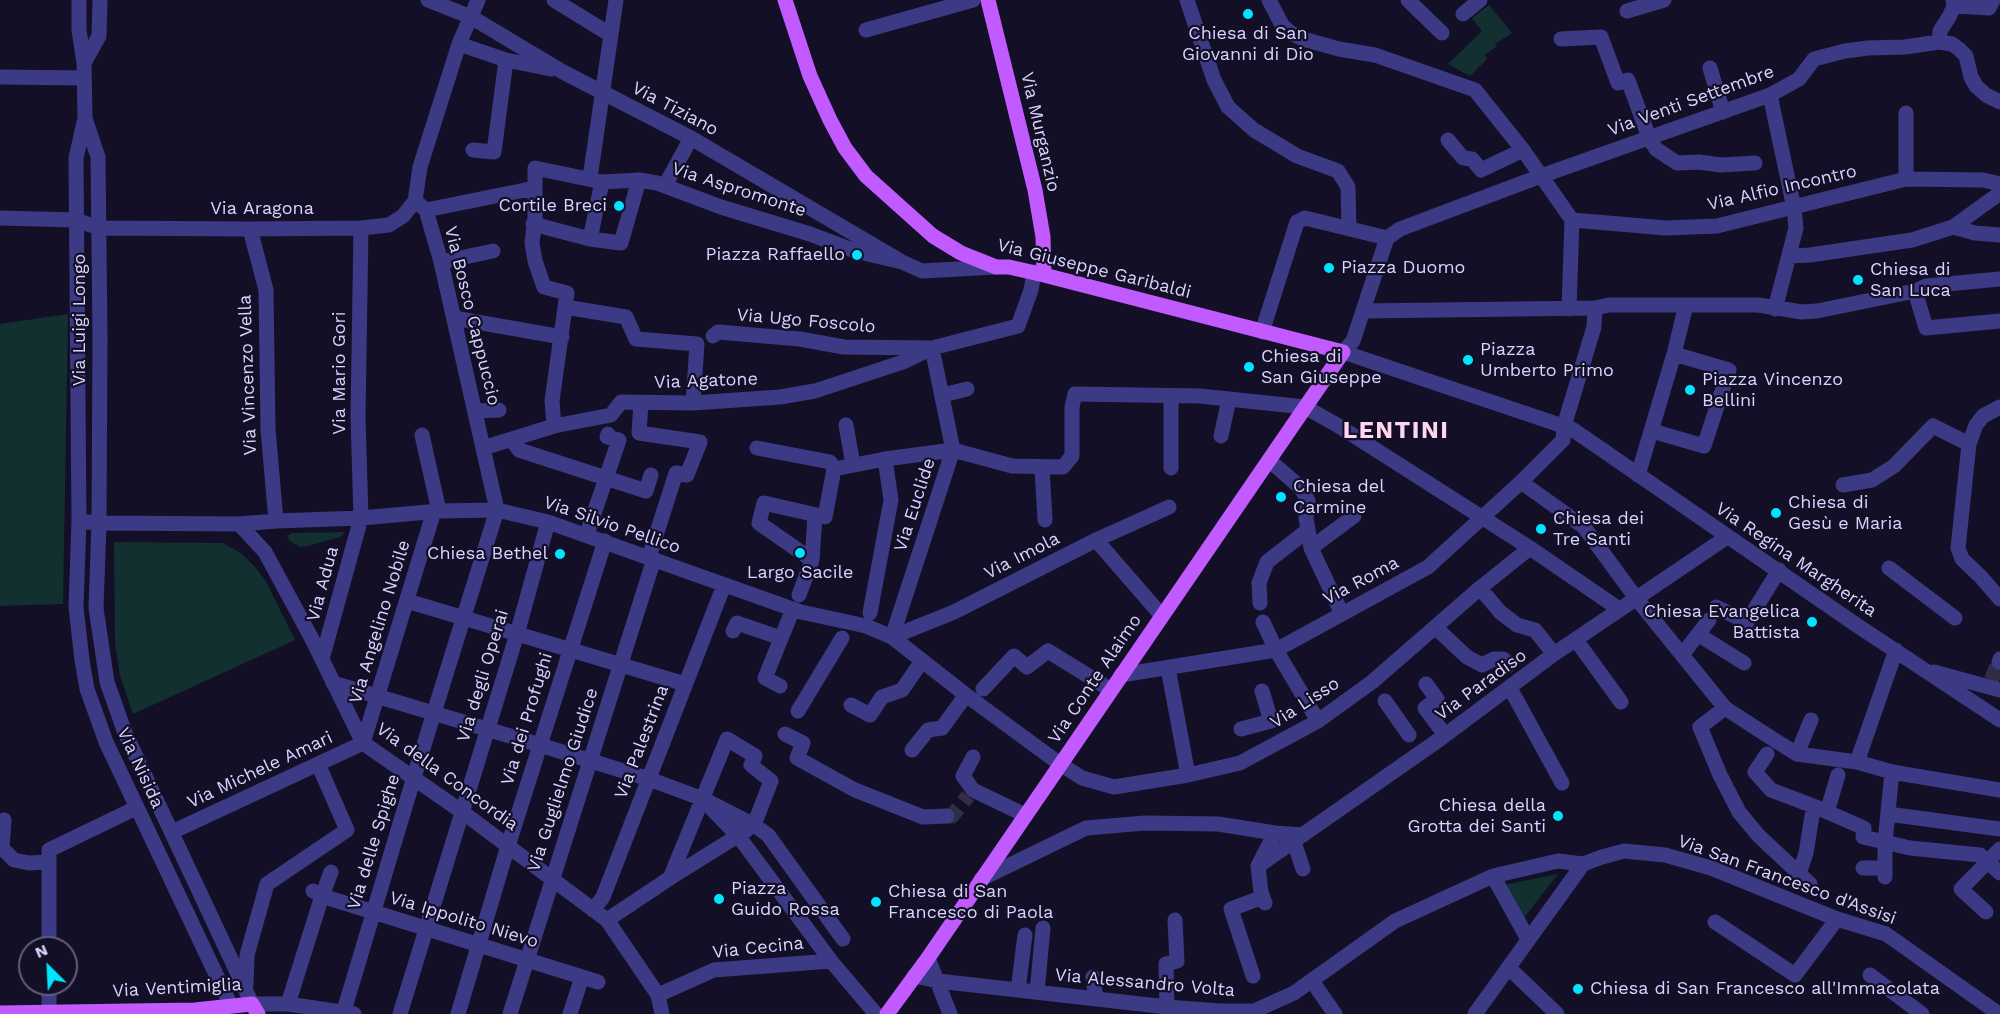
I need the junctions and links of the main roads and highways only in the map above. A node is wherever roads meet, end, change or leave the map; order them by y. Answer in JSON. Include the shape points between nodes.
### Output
{"nodes":[{"id":1,"x":785,"y":0,"type":"edge"},
{"id":2,"x":988,"y":0,"type":"edge"},
{"id":3,"x":1039,"y":274,"type":"junction"},
{"id":4,"x":1343,"y":352,"type":"joint"},
{"id":5,"x":255,"y":1009,"type":"edge"},
{"id":6,"x":233,"y":1010,"type":"edge"},
{"id":7,"x":0,"y":1012,"type":"edge"},
{"id":8,"x":110,"y":1013,"type":"edge"},
{"id":9,"x":887,"y":1014,"type":"edge"}],
"edges":[{"from":1,"to":3,"type":"main road","name":"Via Giuseppe Garibaldi","via":[[810,76],[830,120],[866,176],[933,236],[961,253],[996,267]]},
{"from":2,"to":3,"type":"main road","name":"Via Murganzio","via":[[1035,190],[1043,237]]},
{"from":3,"to":4,"type":"main road","name":"Via Giuseppe Garibaldi"},
{"from":4,"to":9,"type":"main road","name":"Via Conte Alaimo"},
{"from":5,"to":6,"type":"main road","name":"Via Ventimiglia"},
{"from":6,"to":8,"type":"main road","name":"Via Ventimiglia"},
{"from":7,"to":8,"type":"main road","name":"Via Ventimiglia"}]}
